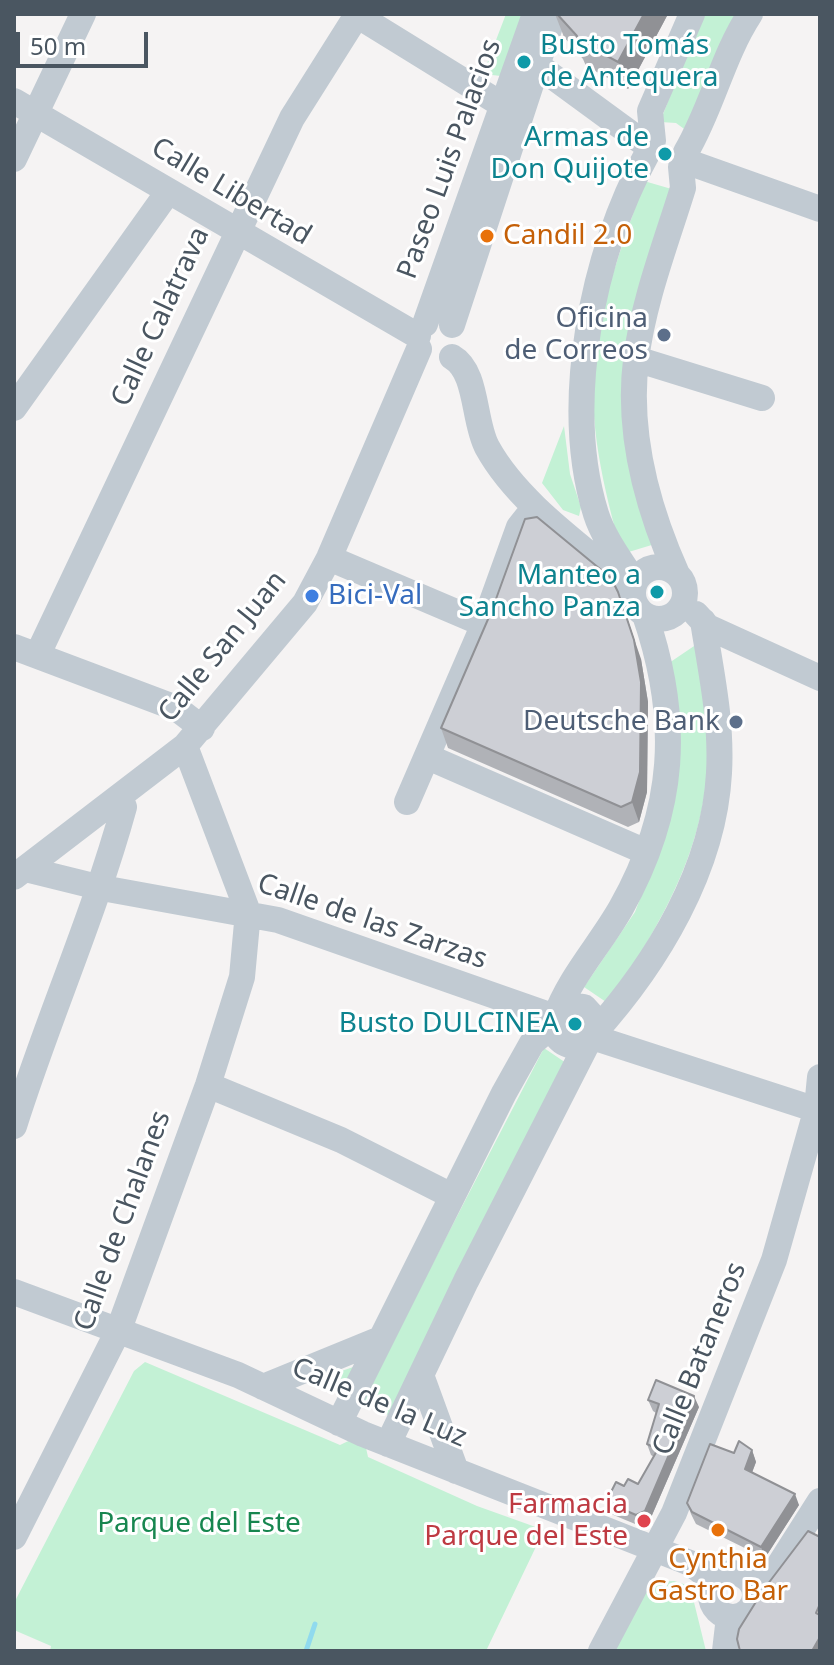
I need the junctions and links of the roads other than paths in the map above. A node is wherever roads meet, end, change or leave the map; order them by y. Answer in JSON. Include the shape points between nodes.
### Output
{"nodes":[{"id":1,"x":83,"y":14,"type":"edge"},
{"id":2,"x":535,"y":14,"type":"edge"},
{"id":3,"x":554,"y":14,"type":"edge"},
{"id":4,"x":692,"y":14,"type":"edge"},
{"id":5,"x":750,"y":14,"type":"edge"},
{"id":6,"x":356,"y":15,"type":"edge"},
{"id":7,"x":530,"y":64,"type":"junction"},
{"id":8,"x":504,"y":106,"type":"junction"},
{"id":9,"x":25,"y":107,"type":"edge"},
{"id":10,"x":649,"y":147,"type":"junction"},
{"id":11,"x":14,"y":159,"type":"edge"},
{"id":12,"x":684,"y":160,"type":"junction"},
{"id":13,"x":168,"y":192,"type":"junction"},
{"id":14,"x":820,"y":209,"type":"edge"},
{"id":15,"x":237,"y":231,"type":"junction"},
{"id":16,"x":452,"y":325,"type":"junction"},
{"id":17,"x":421,"y":336,"type":"junction"},
{"id":18,"x":452,"y":357,"type":"junction"},
{"id":19,"x":636,"y":359,"type":"junction"},
{"id":20,"x":762,"y":398,"type":"dead end"},
{"id":21,"x":14,"y":408,"type":"edge"},
{"id":22,"x":534,"y":508,"type":"junction"},
{"id":23,"x":596,"y":514,"type":"junction"},
{"id":24,"x":572,"y":537,"type":"junction"},
{"id":25,"x":329,"y":558,"type":"junction"},
{"id":26,"x":677,"y":574,"type":"junction"},
{"id":27,"x":634,"y":587,"type":"junction"},
{"id":28,"x":684,"y":600,"type":"junction"},
{"id":29,"x":645,"y":615,"type":"junction"},
{"id":30,"x":703,"y":621,"type":"junction"},
{"id":31,"x":484,"y":624,"type":"junction"},
{"id":32,"x":26,"y":651,"type":"edge"},
{"id":33,"x":820,"y":678,"type":"edge"},
{"id":34,"x":194,"y":737,"type":"junction"},
{"id":35,"x":428,"y":757,"type":"junction"},
{"id":36,"x":120,"y":797,"type":"junction"},
{"id":37,"x":407,"y":802,"type":"dead end"},
{"id":38,"x":646,"y":852,"type":"junction"},
{"id":39,"x":20,"y":873,"type":"edge"},
{"id":40,"x":102,"y":888,"type":"junction"},
{"id":41,"x":248,"y":912,"type":"junction"},
{"id":42,"x":555,"y":1018,"type":"junction"},
{"id":43,"x":592,"y":1037,"type":"junction"},
{"id":44,"x":820,"y":1077,"type":"edge"},
{"id":45,"x":208,"y":1085,"type":"junction"},
{"id":46,"x":818,"y":1110,"type":"edge"},
{"id":47,"x":14,"y":1126,"type":"edge"},
{"id":48,"x":452,"y":1196,"type":"junction"},
{"id":49,"x":14,"y":1292,"type":"edge"},
{"id":50,"x":119,"y":1329,"type":"junction"},
{"id":51,"x":378,"y":1340,"type":"junction"},
{"id":52,"x":421,"y":1375,"type":"junction"},
{"id":53,"x":263,"y":1387,"type":"junction"},
{"id":54,"x":339,"y":1423,"type":"junction"},
{"id":55,"x":388,"y":1444,"type":"junction"},
{"id":56,"x":456,"y":1471,"type":"junction"},
{"id":57,"x":820,"y":1501,"type":"edge"},
{"id":58,"x":813,"y":1532,"type":"edge"},
{"id":59,"x":14,"y":1537,"type":"edge"},
{"id":60,"x":655,"y":1550,"type":"junction"},
{"id":61,"x":714,"y":1581,"type":"junction"},
{"id":62,"x":754,"y":1586,"type":"junction"},
{"id":63,"x":729,"y":1617,"type":"junction"},
{"id":64,"x":601,"y":1651,"type":"edge"},
{"id":65,"x":725,"y":1651,"type":"edge"}],
"edges":[{"from":1,"to":9,"type":"street"},
{"from":2,"to":7,"type":"street","name":"Paseo Luis Palacios"},
{"from":3,"to":7,"type":"street","name":"Paseo Luis Palacios"},
{"from":4,"to":10,"type":"street","via":[[650,111]]},
{"from":5,"to":12,"type":"street","via":[[733,39]]},
{"from":6,"to":8,"type":"street"},
{"from":6,"to":15,"type":"street","name":"Calle Calatrava","via":[[292,118]]},
{"from":7,"to":8,"type":"street","name":"Paseo Luis Palacios"},
{"from":7,"to":10,"type":"street"},
{"from":7,"to":16,"type":"street","name":"Paseo Luis Palacios"},
{"from":8,"to":17,"type":"street","name":"Paseo Luis Palacios"},
{"from":9,"to":11,"type":"street"},
{"from":9,"to":13,"type":"street","name":"Calle Libertad"},
{"from":10,"to":12,"type":"street","via":[[663,135],[676,137]]},
{"from":10,"to":23,"type":"street","via":[[615,230],[589,321],[580,387],[583,443]]},
{"from":12,"to":14,"type":"street"},
{"from":12,"to":19,"type":"street","via":[[683,188]]},
{"from":13,"to":15,"type":"street","name":"Calle Libertad"},
{"from":13,"to":21,"type":"street"},
{"from":15,"to":17,"type":"street","name":"Calle Libertad"},
{"from":15,"to":32,"type":"street","name":"Calle Calatrava"},
{"from":16,"to":17,"type":"street","via":[[439,320]]},
{"from":16,"to":18,"type":"street","via":[[459,345]]},
{"from":17,"to":18,"type":"street","via":[[433,362]]},
{"from":17,"to":25,"type":"street","name":"Calle San Juan"},
{"from":18,"to":22,"type":"street","via":[[467,376],[487,447]]},
{"from":19,"to":20,"type":"street"},
{"from":19,"to":26,"type":"street","via":[[640,465]]},
{"from":22,"to":24,"type":"street"},
{"from":22,"to":31,"type":"street","via":[[519,527]]},
{"from":23,"to":24,"type":"street"},
{"from":23,"to":27,"type":"street"},
{"from":24,"to":27,"type":"street"},
{"from":25,"to":31,"type":"street"},
{"from":25,"to":34,"type":"street","name":"Calle San Juan","via":[[305,603]]},
{"from":26,"to":27,"type":"street","via":[[653,568]]},
{"from":26,"to":28,"type":"street"},
{"from":27,"to":29,"type":"street","via":[[636,604]]},
{"from":28,"to":29,"type":"street","via":[[668,617]]},
{"from":28,"to":30,"type":"street"},
{"from":29,"to":38,"type":"street","via":[[658,654],[671,731],[661,812]]},
{"from":30,"to":33,"type":"street"},
{"from":30,"to":43,"type":"street","via":[[718,725],[714,813],[693,879],[666,934]]},
{"from":31,"to":35,"type":"street"},
{"from":32,"to":34,"type":"street","via":[[176,708]]},
{"from":34,"to":36,"type":"street","name":"Calle San Juan"},
{"from":34,"to":41,"type":"street"},
{"from":35,"to":37,"type":"street"},
{"from":35,"to":38,"type":"street"},
{"from":36,"to":39,"type":"street","name":"Calle San Juan"},
{"from":36,"to":40,"type":"street","via":[[124,807]]},
{"from":38,"to":42,"type":"street","via":[[620,909]]},
{"from":39,"to":40,"type":"street","name":"Calle de las Zarzas"},
{"from":40,"to":41,"type":"street","name":"Calle de las Zarzas"},
{"from":40,"to":47,"type":"street","via":[[47,1023]]},
{"from":41,"to":42,"type":"street","name":"Calle de las Zarzas"},
{"from":41,"to":45,"type":"street","name":"Calle de Chalanes","via":[[242,977]]},
{"from":42,"to":43,"type":"street","name":"Calle de las Zarzas","via":[[570,1005],[584,1007],[594,1018]]},
{"from":42,"to":48,"type":"street","via":[[532,1043]]},
{"from":43,"to":46,"type":"street"},
{"from":43,"to":52,"type":"street"},
{"from":44,"to":46,"type":"street","name":"Calle Bataneros"},
{"from":45,"to":48,"type":"street","via":[[341,1140]]},
{"from":45,"to":50,"type":"street","name":"Calle de Chalanes"},
{"from":46,"to":60,"type":"street","name":"Calle Bataneros","via":[[774,1260]]},
{"from":48,"to":51,"type":"street"},
{"from":49,"to":50,"type":"street","name":"Calle de la Luz"},
{"from":50,"to":53,"type":"street","name":"Calle de la Luz"},
{"from":50,"to":59,"type":"street","name":"Calle de Chalanes"},
{"from":51,"to":53,"type":"street"},
{"from":51,"to":54,"type":"street"},
{"from":52,"to":55,"type":"street"},
{"from":52,"to":56,"type":"street"},
{"from":53,"to":54,"type":"street","name":"Calle de la Luz"},
{"from":54,"to":55,"type":"street","name":"Calle de la Luz"},
{"from":55,"to":56,"type":"street","name":"Calle de la Luz"},
{"from":56,"to":60,"type":"street","name":"Calle de la Luz"},
{"from":57,"to":58,"type":"street"},
{"from":58,"to":62,"type":"street","via":[[771,1578]]},
{"from":60,"to":61,"type":"street","name":"Calle de la Luz","via":[[690,1563]]},
{"from":60,"to":64,"type":"street","name":"Calle Bataneros"},
{"from":61,"to":62,"type":"street","via":[[735,1572]]},
{"from":61,"to":63,"type":"street","via":[[712,1603]]},
{"from":62,"to":63,"type":"street","via":[[750,1609]]},
{"from":63,"to":65,"type":"street"}]}
